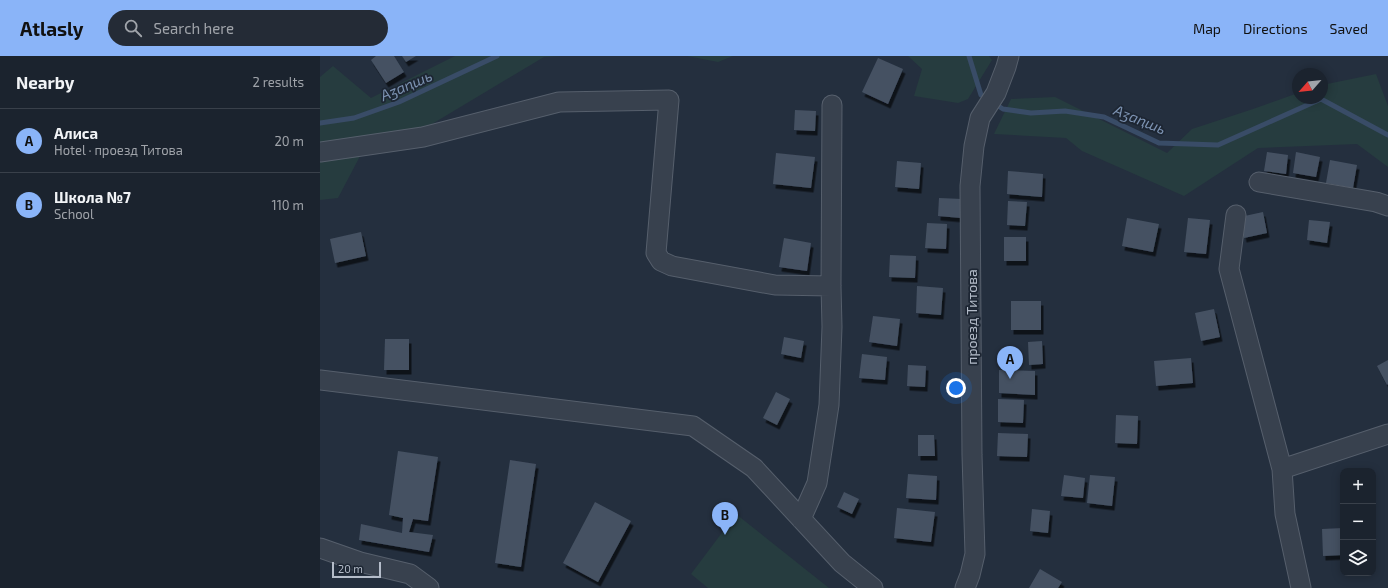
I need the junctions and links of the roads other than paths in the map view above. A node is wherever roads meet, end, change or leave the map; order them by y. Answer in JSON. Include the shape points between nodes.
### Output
{"nodes":[{"id":1,"x":1008,"y":56,"type":"edge"},
{"id":2,"x":832,"y":105,"type":"dead end"},
{"id":3,"x":320,"y":152,"type":"edge"},
{"id":4,"x":1259,"y":182,"type":"dead end"},
{"id":5,"x":1388,"y":206,"type":"edge"},
{"id":6,"x":1236,"y":215,"type":"dead end"},
{"id":7,"x":831,"y":286,"type":"junction"},
{"id":8,"x":320,"y":380,"type":"edge"},
{"id":9,"x":1388,"y":434,"type":"edge"},
{"id":10,"x":1282,"y":469,"type":"junction"},
{"id":11,"x":801,"y":519,"type":"junction"},
{"id":12,"x":320,"y":548,"type":"edge"},
{"id":13,"x":429,"y":588,"type":"edge"},
{"id":14,"x":873,"y":588,"type":"edge"},
{"id":15,"x":965,"y":588,"type":"edge"},
{"id":16,"x":1301,"y":588,"type":"edge"}],
"edges":[{"from":1,"to":15,"type":"street","name":"проезд Титова","via":[[996,93],[980,118],[970,186],[975,554]]},
{"from":2,"to":7,"type":"street"},
{"from":3,"to":7,"type":"street","via":[[423,136],[559,102],[670,100],[656,253],[661,261],[672,266],[775,285]]},
{"from":4,"to":5,"type":"street"},
{"from":6,"to":10,"type":"street","via":[[1229,269]]},
{"from":7,"to":11,"type":"street","via":[[829,405],[817,483]]},
{"from":8,"to":11,"type":"street","via":[[693,426],[754,468]]},
{"from":9,"to":10,"type":"street"},
{"from":10,"to":16,"type":"street","via":[[1285,514]]},
{"from":11,"to":14,"type":"street","via":[[842,564]]},
{"from":12,"to":13,"type":"street","via":[[360,562],[410,574]]}]}
